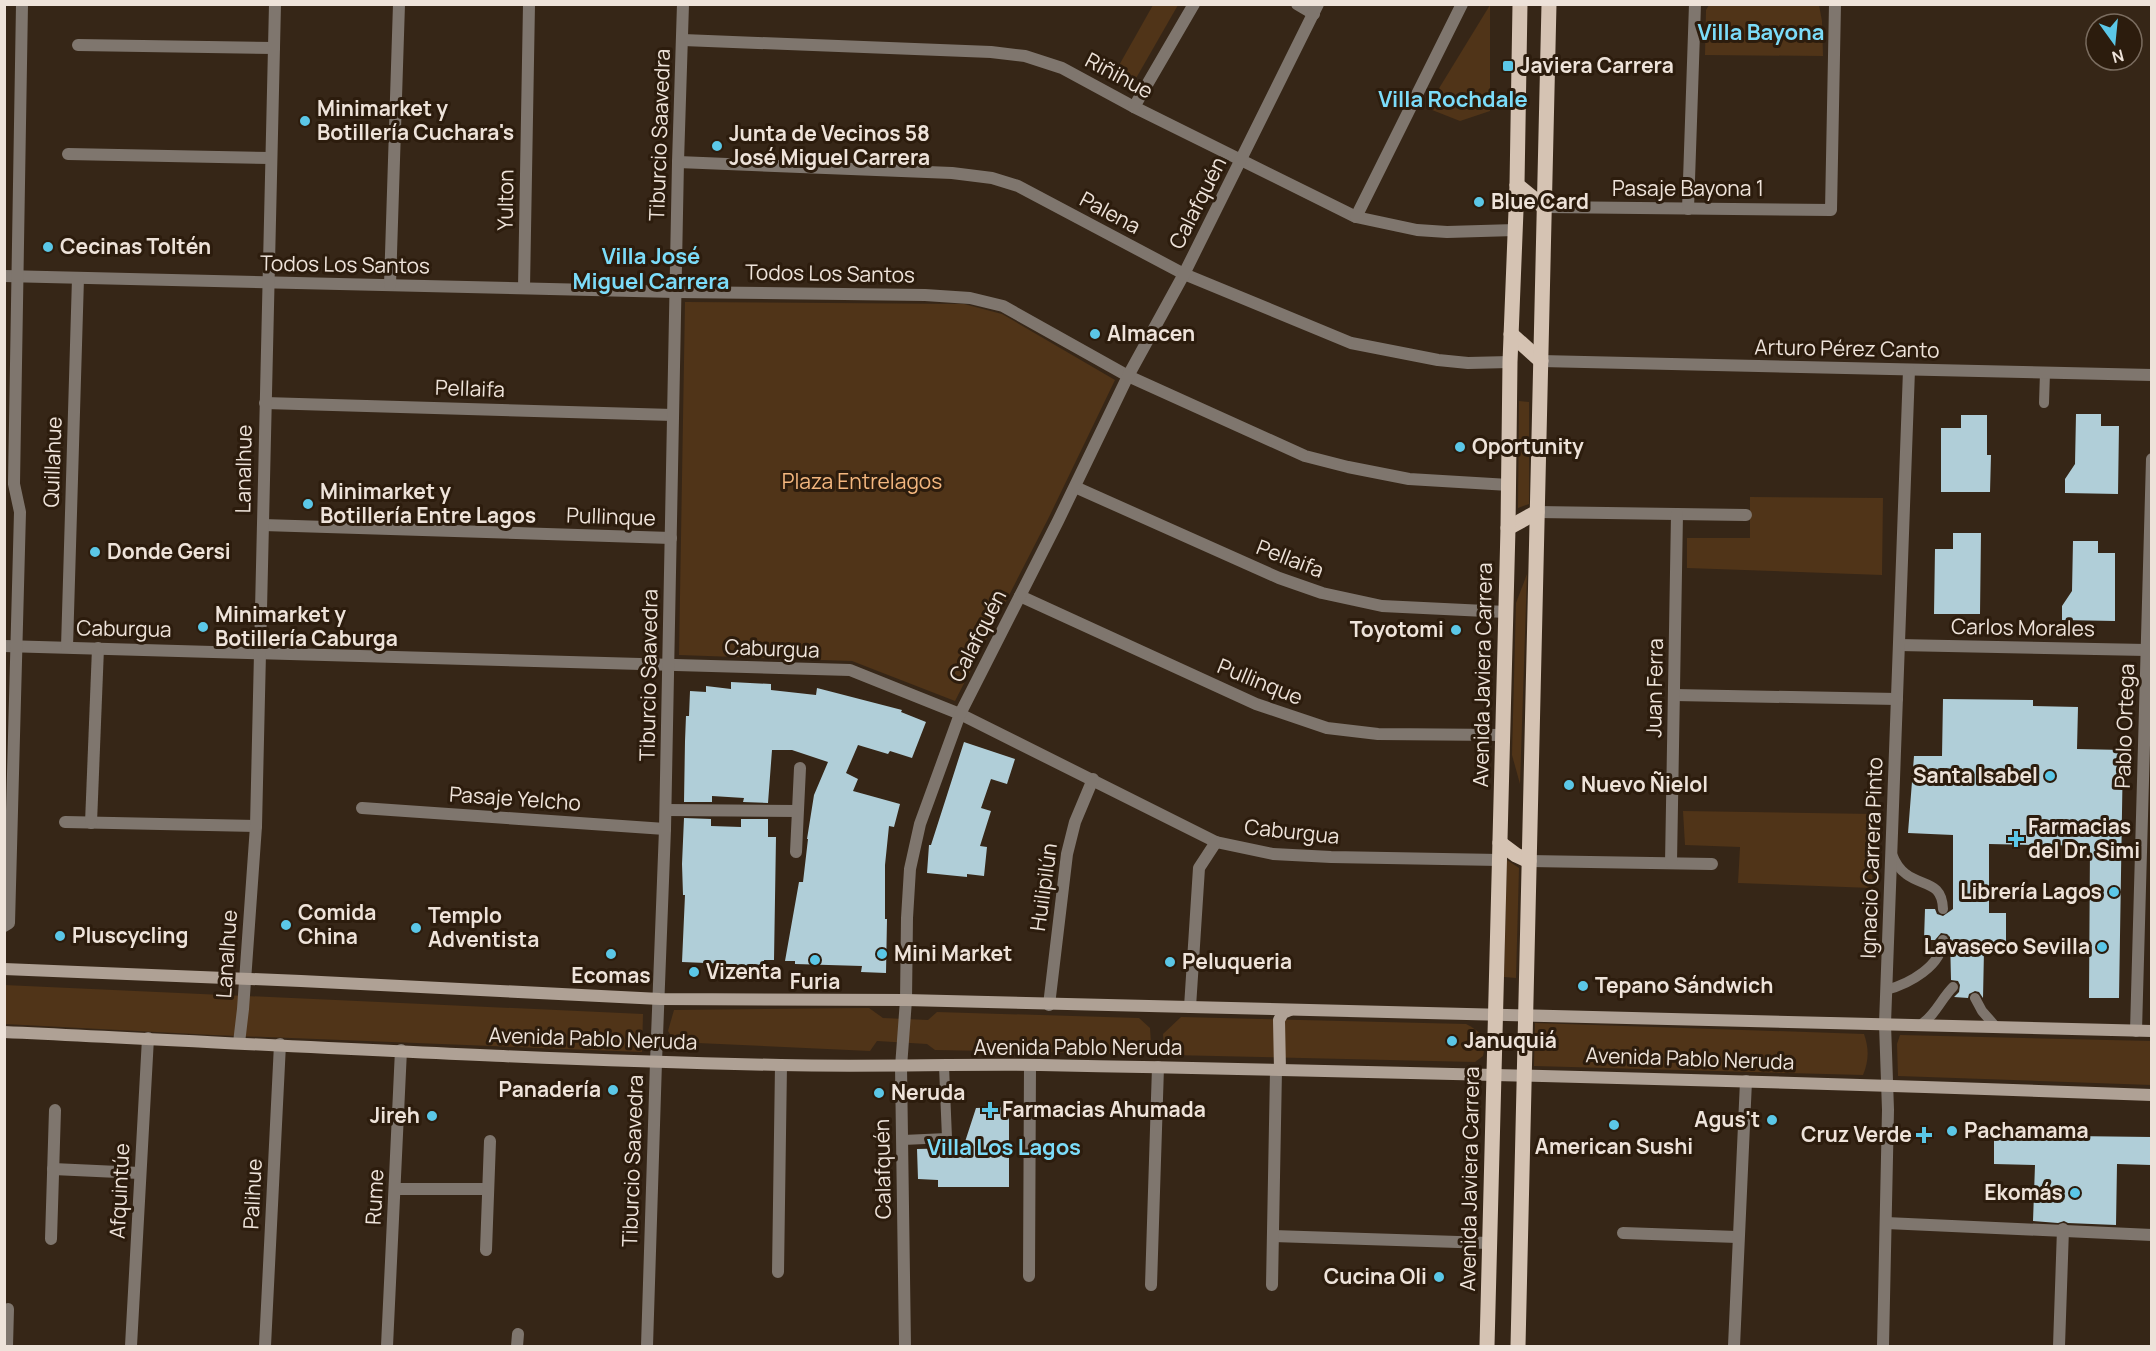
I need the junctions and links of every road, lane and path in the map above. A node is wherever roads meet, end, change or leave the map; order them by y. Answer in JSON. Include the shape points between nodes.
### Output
{"nodes":[{"id":1,"x":22,"y":4,"type":"edge"},
{"id":2,"x":275,"y":4,"type":"edge"},
{"id":3,"x":399,"y":4,"type":"edge"},
{"id":4,"x":529,"y":4,"type":"edge"},
{"id":5,"x":683,"y":4,"type":"edge"},
{"id":6,"x":1194,"y":4,"type":"edge"},
{"id":7,"x":1297,"y":4,"type":"edge"},
{"id":8,"x":1462,"y":4,"type":"edge"},
{"id":9,"x":1520,"y":4,"type":"edge"},
{"id":10,"x":1549,"y":4,"type":"edge"},
{"id":11,"x":1695,"y":4,"type":"edge"},
{"id":12,"x":1835,"y":4,"type":"edge"},
{"id":13,"x":1316,"y":9,"type":"edge"},
{"id":14,"x":683,"y":40,"type":"junction"},
{"id":15,"x":78,"y":45,"type":"dead end"},
{"id":16,"x":274,"y":48,"type":"junction"},
{"id":17,"x":1134,"y":107,"type":"junction"},
{"id":18,"x":68,"y":154,"type":"dead end"},
{"id":19,"x":271,"y":158,"type":"junction"},
{"id":20,"x":1242,"y":160,"type":"junction"},
{"id":21,"x":678,"y":162,"type":"junction"},
{"id":22,"x":1517,"y":185,"type":"junction"},
{"id":23,"x":1544,"y":207,"type":"junction"},
{"id":24,"x":1688,"y":209,"type":"junction"},
{"id":25,"x":1356,"y":217,"type":"junction"},
{"id":26,"x":1515,"y":230,"type":"junction"},
{"id":27,"x":1184,"y":274,"type":"junction"},
{"id":28,"x":4,"y":276,"type":"edge"},
{"id":29,"x":18,"y":276,"type":"junction"},
{"id":30,"x":78,"y":278,"type":"junction"},
{"id":31,"x":268,"y":282,"type":"junction"},
{"id":32,"x":390,"y":285,"type":"junction"},
{"id":33,"x":524,"y":288,"type":"junction"},
{"id":34,"x":675,"y":292,"type":"junction"},
{"id":35,"x":1511,"y":334,"type":"junction"},
{"id":36,"x":1541,"y":361,"type":"junction"},
{"id":37,"x":1510,"y":362,"type":"junction"},
{"id":38,"x":1909,"y":370,"type":"junction"},
{"id":39,"x":2045,"y":373,"type":"junction"},
{"id":40,"x":2151,"y":375,"type":"edge"},
{"id":41,"x":1128,"y":376,"type":"junction"},
{"id":42,"x":266,"y":403,"type":"junction"},
{"id":43,"x":2044,"y":403,"type":"dead end"},
{"id":44,"x":673,"y":415,"type":"junction"},
{"id":45,"x":2151,"y":459,"type":"edge"},
{"id":46,"x":1509,"y":484,"type":"junction"},
{"id":47,"x":1075,"y":487,"type":"junction"},
{"id":48,"x":1537,"y":512,"type":"junction"},
{"id":49,"x":1677,"y":514,"type":"junction"},
{"id":50,"x":1746,"y":515,"type":"dead end"},
{"id":51,"x":263,"y":525,"type":"junction"},
{"id":52,"x":1508,"y":528,"type":"junction"},
{"id":53,"x":671,"y":538,"type":"junction"},
{"id":54,"x":1020,"y":597,"type":"junction"},
{"id":55,"x":1506,"y":612,"type":"junction"},
{"id":56,"x":1899,"y":645,"type":"junction"},
{"id":57,"x":11,"y":646,"type":"edge"},
{"id":58,"x":67,"y":647,"type":"junction"},
{"id":59,"x":98,"y":648,"type":"junction"},
{"id":60,"x":2146,"y":650,"type":"junction"},
{"id":61,"x":260,"y":652,"type":"junction"},
{"id":62,"x":669,"y":665,"type":"junction"},
{"id":63,"x":1674,"y":695,"type":"junction"},
{"id":64,"x":1897,"y":699,"type":"junction"},
{"id":65,"x":2148,"y":706,"type":"edge"},
{"id":66,"x":960,"y":714,"type":"junction"},
{"id":67,"x":1502,"y":735,"type":"junction"},
{"id":68,"x":800,"y":768,"type":"dead end"},
{"id":69,"x":1093,"y":780,"type":"junction"},
{"id":70,"x":362,"y":808,"type":"dead end"},
{"id":71,"x":666,"y":810,"type":"junction"},
{"id":72,"x":797,"y":811,"type":"junction"},
{"id":73,"x":65,"y":822,"type":"dead end"},
{"id":74,"x":91,"y":823,"type":"junction"},
{"id":75,"x":256,"y":826,"type":"junction"},
{"id":76,"x":665,"y":829,"type":"junction"},
{"id":77,"x":1216,"y":842,"type":"junction"},
{"id":78,"x":1500,"y":843,"type":"junction"},
{"id":79,"x":796,"y":852,"type":"dead end"},
{"id":80,"x":1891,"y":853,"type":"junction"},
{"id":81,"x":1499,"y":860,"type":"junction"},
{"id":82,"x":1529,"y":861,"type":"junction"},
{"id":83,"x":1671,"y":863,"type":"junction"},
{"id":84,"x":1712,"y":864,"type":"dead end"},
{"id":85,"x":1943,"y":909,"type":"dead end"},
{"id":86,"x":4,"y":926,"type":"edge"},
{"id":87,"x":1943,"y":940,"type":"dead end"},
{"id":88,"x":4,"y":969,"type":"edge"},
{"id":89,"x":245,"y":980,"type":"junction"},
{"id":90,"x":1953,"y":987,"type":"dead end"},
{"id":91,"x":1886,"y":990,"type":"junction"},
{"id":92,"x":1975,"y":998,"type":"dead end"},
{"id":93,"x":660,"y":999,"type":"junction"},
{"id":94,"x":906,"y":1000,"type":"junction"},
{"id":95,"x":1049,"y":1005,"type":"junction"},
{"id":96,"x":1190,"y":1008,"type":"junction"},
{"id":97,"x":1290,"y":1010,"type":"junction"},
{"id":98,"x":1495,"y":1014,"type":"junction"},
{"id":99,"x":1526,"y":1014,"type":"junction"},
{"id":100,"x":1885,"y":1024,"type":"junction"},
{"id":101,"x":1920,"y":1025,"type":"junction"},
{"id":102,"x":1996,"y":1027,"type":"junction"},
{"id":103,"x":2136,"y":1031,"type":"junction"},
{"id":104,"x":2151,"y":1031,"type":"edge"},
{"id":105,"x":4,"y":1032,"type":"edge"},
{"id":106,"x":148,"y":1038,"type":"junction"},
{"id":107,"x":239,"y":1043,"type":"junction"},
{"id":108,"x":280,"y":1044,"type":"junction"},
{"id":109,"x":401,"y":1050,"type":"junction"},
{"id":110,"x":656,"y":1062,"type":"junction"},
{"id":111,"x":781,"y":1065,"type":"junction"},
{"id":112,"x":1030,"y":1065,"type":"junction"},
{"id":113,"x":944,"y":1066,"type":"junction"},
{"id":114,"x":902,"y":1067,"type":"junction"},
{"id":115,"x":1158,"y":1067,"type":"junction"},
{"id":116,"x":1278,"y":1070,"type":"junction"},
{"id":117,"x":1494,"y":1073,"type":"junction"},
{"id":118,"x":1524,"y":1074,"type":"junction"},
{"id":119,"x":1746,"y":1081,"type":"junction"},
{"id":120,"x":1888,"y":1085,"type":"junction"},
{"id":121,"x":2151,"y":1095,"type":"edge"},
{"id":122,"x":55,"y":1110,"type":"dead end"},
{"id":123,"x":903,"y":1140,"type":"junction"},
{"id":124,"x":490,"y":1141,"type":"dead end"},
{"id":125,"x":54,"y":1169,"type":"junction"},
{"id":126,"x":140,"y":1173,"type":"junction"},
{"id":127,"x":395,"y":1189,"type":"junction"},
{"id":128,"x":488,"y":1189,"type":"junction"},
{"id":129,"x":1886,"y":1223,"type":"junction"},
{"id":130,"x":2063,"y":1229,"type":"junction"},
{"id":131,"x":1623,"y":1233,"type":"dead end"},
{"id":132,"x":2151,"y":1235,"type":"edge"},
{"id":133,"x":1273,"y":1236,"type":"junction"},
{"id":134,"x":1737,"y":1237,"type":"junction"},
{"id":135,"x":51,"y":1239,"type":"dead end"},
{"id":136,"x":1489,"y":1243,"type":"junction"},
{"id":137,"x":486,"y":1250,"type":"dead end"},
{"id":138,"x":778,"y":1272,"type":"dead end"},
{"id":139,"x":1029,"y":1276,"type":"dead end"},
{"id":140,"x":1150,"y":1285,"type":"dead end"},
{"id":141,"x":1272,"y":1285,"type":"dead end"},
{"id":142,"x":8,"y":1309,"type":"dead end"},
{"id":143,"x":7,"y":1347,"type":"edge"},
{"id":144,"x":131,"y":1347,"type":"edge"},
{"id":145,"x":265,"y":1347,"type":"edge"},
{"id":146,"x":387,"y":1347,"type":"edge"},
{"id":147,"x":647,"y":1347,"type":"edge"},
{"id":148,"x":905,"y":1347,"type":"edge"},
{"id":149,"x":1487,"y":1347,"type":"edge"},
{"id":150,"x":1518,"y":1347,"type":"edge"},
{"id":151,"x":1734,"y":1347,"type":"edge"},
{"id":152,"x":1883,"y":1347,"type":"edge"},
{"id":153,"x":2060,"y":1347,"type":"edge"}],
"edges":[{"from":1,"to":29,"type":"street"},
{"from":2,"to":16,"type":"street","name":"Lanalhue"},
{"from":3,"to":32,"type":"street"},
{"from":4,"to":33,"type":"street","name":"Yulton"},
{"from":5,"to":14,"type":"street","name":"Tiburcio Saavedra"},
{"from":6,"to":17,"type":"street"},
{"from":7,"to":13,"type":"street"},
{"from":8,"to":25,"type":"street"},
{"from":9,"to":22,"type":"main road","name":"Avenida Javiera Carrera"},
{"from":10,"to":23,"type":"main road"},
{"from":11,"to":24,"type":"street"},
{"from":12,"to":24,"type":"street","name":"Pasaje Bayona 1","via":[[1831,210]]},
{"from":13,"to":20,"type":"street","name":"Calafquén"},
{"from":14,"to":17,"type":"street","name":"Riñihue","via":[[1008,53],[1062,68]]},
{"from":14,"to":21,"type":"street","name":"Tiburcio Saavedra"},
{"from":15,"to":16,"type":"street"},
{"from":16,"to":19,"type":"street","name":"Lanalhue"},
{"from":17,"to":20,"type":"street","name":"Riñihue"},
{"from":18,"to":19,"type":"street"},
{"from":19,"to":31,"type":"street","name":"Lanalhue"},
{"from":20,"to":25,"type":"street","name":"Riñihue"},
{"from":20,"to":27,"type":"street","name":"Calafquén"},
{"from":21,"to":27,"type":"street","name":"Palena","via":[[992,178],[1018,186]]},
{"from":21,"to":34,"type":"street","name":"Tiburcio Saavedra"},
{"from":22,"to":23,"type":"main road"},
{"from":22,"to":26,"type":"main road","name":"Avenida Javiera Carrera"},
{"from":23,"to":24,"type":"street","name":"Pasaje Bayona 1"},
{"from":23,"to":36,"type":"main road"},
{"from":25,"to":26,"type":"street","name":"Riñihue","via":[[1417,230]]},
{"from":26,"to":35,"type":"main road","name":"Avenida Javiera Carrera"},
{"from":27,"to":37,"type":"street","name":"Palena","via":[[1351,343],[1438,360]]},
{"from":27,"to":41,"type":"street","name":"Calafquén"},
{"from":28,"to":29,"type":"street","name":"Todos Los Santos"},
{"from":29,"to":30,"type":"street","name":"Todos Los Santos"},
{"from":29,"to":57,"type":"street","via":[[14,484],[20,512]]},
{"from":30,"to":31,"type":"street","name":"Todos Los Santos"},
{"from":30,"to":58,"type":"street","name":"Quillahue"},
{"from":31,"to":32,"type":"street","name":"Todos Los Santos"},
{"from":31,"to":42,"type":"street","name":"Lanalhue"},
{"from":32,"to":33,"type":"street","name":"Todos Los Santos"},
{"from":33,"to":34,"type":"street","name":"Todos Los Santos"},
{"from":34,"to":41,"type":"street","name":"Todos Los Santos","via":[[970,298],[1003,306]]},
{"from":34,"to":44,"type":"street","name":"Tiburcio Saavedra"},
{"from":35,"to":36,"type":"main road"},
{"from":35,"to":37,"type":"main road","name":"Avenida Javiera Carrera"},
{"from":36,"to":38,"type":"street","name":"Arturo Pérez Canto"},
{"from":36,"to":48,"type":"main road"},
{"from":37,"to":46,"type":"main road","name":"Avenida Javiera Carrera"},
{"from":38,"to":39,"type":"street","name":"Arturo Pérez Canto"},
{"from":38,"to":56,"type":"street","name":"Ignacio Carrera Pinto"},
{"from":39,"to":40,"type":"street","name":"Arturo Pérez Canto"},
{"from":39,"to":43,"type":"lane"},
{"from":41,"to":46,"type":"street","name":"Todos Los Santos","via":[[1305,456],[1409,479]]},
{"from":41,"to":47,"type":"street","name":"Calafquén"},
{"from":42,"to":44,"type":"street","name":"Pellaifa"},
{"from":42,"to":51,"type":"street","name":"Lanalhue"},
{"from":44,"to":53,"type":"street","name":"Tiburcio Saavedra"},
{"from":45,"to":60,"type":"street","name":"Pablo Ortega"},
{"from":46,"to":52,"type":"main road","name":"Avenida Javiera Carrera"},
{"from":47,"to":54,"type":"street","name":"Calafquén"},
{"from":47,"to":55,"type":"street","name":"Pellaifa","via":[[1279,578],[1322,593],[1382,606]]},
{"from":48,"to":49,"type":"street"},
{"from":48,"to":52,"type":"main road"},
{"from":48,"to":82,"type":"main road"},
{"from":49,"to":50,"type":"street"},
{"from":49,"to":63,"type":"street","name":"Juan Ferra"},
{"from":51,"to":53,"type":"street","name":"Pullinque"},
{"from":51,"to":61,"type":"street","name":"Lanalhue"},
{"from":52,"to":55,"type":"main road","name":"Avenida Javiera Carrera"},
{"from":53,"to":62,"type":"street","name":"Tiburcio Saavedra"},
{"from":54,"to":66,"type":"street","name":"Calafquén"},
{"from":54,"to":67,"type":"street","name":"Pullinque","via":[[1256,704],[1327,728],[1378,734]]},
{"from":55,"to":67,"type":"main road","name":"Avenida Javiera Carrera"},
{"from":56,"to":60,"type":"street","name":"Carlos Morales"},
{"from":56,"to":64,"type":"street","name":"Ignacio Carrera Pinto"},
{"from":57,"to":58,"type":"street","name":"Caburgua"},
{"from":57,"to":86,"type":"street","via":[[9,923]]},
{"from":58,"to":59,"type":"street","name":"Caburgua"},
{"from":59,"to":61,"type":"street","name":"Caburgua"},
{"from":59,"to":74,"type":"street"},
{"from":60,"to":65,"type":"street","name":"Pablo Ortega"},
{"from":61,"to":62,"type":"street","name":"Caburgua"},
{"from":61,"to":75,"type":"street","name":"Lanalhue"},
{"from":62,"to":66,"type":"street","name":"Caburgua","via":[[850,670]]},
{"from":62,"to":71,"type":"street","name":"Tiburcio Saavedra"},
{"from":63,"to":64,"type":"street"},
{"from":63,"to":83,"type":"street","name":"Juan Ferra"},
{"from":64,"to":80,"type":"street","name":"Ignacio Carrera Pinto"},
{"from":65,"to":103,"type":"street","name":"Pablo Ortega"},
{"from":66,"to":69,"type":"street","name":"Caburgua"},
{"from":66,"to":94,"type":"street","name":"Calafquén","via":[[920,824],[910,869]]},
{"from":67,"to":78,"type":"main road","name":"Avenida Javiera Carrera"},
{"from":68,"to":72,"type":"street"},
{"from":69,"to":77,"type":"street","name":"Caburgua"},
{"from":69,"to":95,"type":"street","name":"Huilipilún","via":[[1075,822],[1067,854]]},
{"from":70,"to":76,"type":"street","name":"Pasaje Yelcho"},
{"from":71,"to":72,"type":"street"},
{"from":71,"to":76,"type":"street","name":"Tiburcio Saavedra"},
{"from":72,"to":79,"type":"street"},
{"from":73,"to":74,"type":"street"},
{"from":74,"to":75,"type":"street"},
{"from":75,"to":89,"type":"street","name":"Lanalhue"},
{"from":76,"to":93,"type":"street","name":"Tiburcio Saavedra"},
{"from":77,"to":81,"type":"street","name":"Caburgua","via":[[1273,854]]},
{"from":77,"to":96,"type":"street","via":[[1199,868]]},
{"from":78,"to":81,"type":"main road","name":"Avenida Javiera Carrera"},
{"from":78,"to":82,"type":"main road"},
{"from":80,"to":85,"type":"lane","via":[[1906,874],[1934,888],[1942,898]]},
{"from":80,"to":91,"type":"street","name":"Ignacio Carrera Pinto"},
{"from":81,"to":98,"type":"main road","name":"Avenida Javiera Carrera"},
{"from":82,"to":83,"type":"street"},
{"from":82,"to":99,"type":"main road"},
{"from":83,"to":84,"type":"street"},
{"from":87,"to":91,"type":"lane","via":[[1939,956],[1932,964],[1903,985]]},
{"from":88,"to":89,"type":"main road","name":"Avenida Pablo Neruda"},
{"from":89,"to":93,"type":"main road","name":"Avenida Pablo Neruda"},
{"from":89,"to":107,"type":"street","name":"Lanalhue"},
{"from":90,"to":101,"type":"lane","via":[[1932,1016]]},
{"from":91,"to":100,"type":"street","name":"Ignacio Carrera Pinto"},
{"from":92,"to":102,"type":"lane"},
{"from":93,"to":94,"type":"main road","name":"Avenida Pablo Neruda"},
{"from":93,"to":110,"type":"street","name":"Tiburcio Saavedra"},
{"from":94,"to":95,"type":"main road","name":"Avenida Pablo Neruda"},
{"from":94,"to":114,"type":"street","name":"Calafquén"},
{"from":95,"to":96,"type":"main road","name":"Avenida Pablo Neruda"},
{"from":96,"to":97,"type":"main road","name":"Avenida Pablo Neruda"},
{"from":97,"to":98,"type":"main road","name":"Avenida Pablo Neruda"},
{"from":97,"to":116,"type":"main road","via":[[1279,1020]]},
{"from":98,"to":99,"type":"main road","name":"Avenida Pablo Neruda"},
{"from":98,"to":117,"type":"main road","name":"Avenida Javiera Carrera"},
{"from":99,"to":100,"type":"main road","name":"Avenida Pablo Neruda"},
{"from":99,"to":118,"type":"main road"},
{"from":100,"to":101,"type":"main road","name":"Avenida Pablo Neruda"},
{"from":100,"to":120,"type":"street","name":"Ignacio Carrera Pinto"},
{"from":101,"to":102,"type":"main road","name":"Avenida Pablo Neruda"},
{"from":102,"to":103,"type":"main road","name":"Avenida Pablo Neruda"},
{"from":103,"to":104,"type":"main road","name":"Avenida Pablo Neruda"},
{"from":105,"to":106,"type":"main road","name":"Avenida Pablo Neruda"},
{"from":106,"to":107,"type":"main road","name":"Avenida Pablo Neruda"},
{"from":106,"to":126,"type":"street","name":"Afquintúe"},
{"from":107,"to":108,"type":"main road","name":"Avenida Pablo Neruda"},
{"from":108,"to":109,"type":"main road","name":"Avenida Pablo Neruda"},
{"from":108,"to":145,"type":"street","name":"Palihue"},
{"from":109,"to":110,"type":"main road","name":"Avenida Pablo Neruda"},
{"from":109,"to":127,"type":"street","name":"Rume"},
{"from":110,"to":111,"type":"main road","name":"Avenida Pablo Neruda"},
{"from":110,"to":147,"type":"street","name":"Tiburcio Saavedra"},
{"from":111,"to":114,"type":"main road","name":"Avenida Pablo Neruda"},
{"from":111,"to":138,"type":"street"},
{"from":112,"to":113,"type":"main road","name":"Avenida Pablo Neruda"},
{"from":112,"to":115,"type":"main road","name":"Avenida Pablo Neruda"},
{"from":112,"to":139,"type":"street"},
{"from":113,"to":114,"type":"main road","name":"Avenida Pablo Neruda"},
{"from":113,"to":123,"type":"lane","via":[[947,1138]]},
{"from":114,"to":123,"type":"street","name":"Calafquén"},
{"from":115,"to":116,"type":"main road","name":"Avenida Pablo Neruda"},
{"from":115,"to":140,"type":"street"},
{"from":116,"to":117,"type":"main road","name":"Avenida Pablo Neruda"},
{"from":116,"to":133,"type":"street"},
{"from":117,"to":118,"type":"main road","name":"Avenida Pablo Neruda"},
{"from":117,"to":136,"type":"main road","name":"Avenida Javiera Carrera"},
{"from":118,"to":119,"type":"main road","name":"Avenida Pablo Neruda"},
{"from":118,"to":150,"type":"main road"},
{"from":119,"to":120,"type":"main road","name":"Avenida Pablo Neruda"},
{"from":119,"to":134,"type":"street"},
{"from":120,"to":121,"type":"main road","name":"Avenida Pablo Neruda"},
{"from":120,"to":129,"type":"street","name":"Ignacio Carrera Pinto"},
{"from":122,"to":125,"type":"street"},
{"from":123,"to":148,"type":"street","name":"Calafquén"},
{"from":124,"to":128,"type":"street"},
{"from":125,"to":126,"type":"street"},
{"from":125,"to":135,"type":"street"},
{"from":126,"to":144,"type":"street","name":"Afquintúe"},
{"from":127,"to":128,"type":"street"},
{"from":127,"to":146,"type":"street","name":"Rume"},
{"from":128,"to":137,"type":"street"},
{"from":129,"to":130,"type":"street"},
{"from":129,"to":152,"type":"street","name":"Ignacio Carrera Pinto"},
{"from":130,"to":132,"type":"street"},
{"from":130,"to":153,"type":"street"},
{"from":131,"to":134,"type":"street"},
{"from":133,"to":136,"type":"street"},
{"from":133,"to":141,"type":"street"},
{"from":134,"to":151,"type":"street"},
{"from":136,"to":149,"type":"main road","name":"Avenida Javiera Carrera"},
{"from":142,"to":143,"type":"street"}]}
